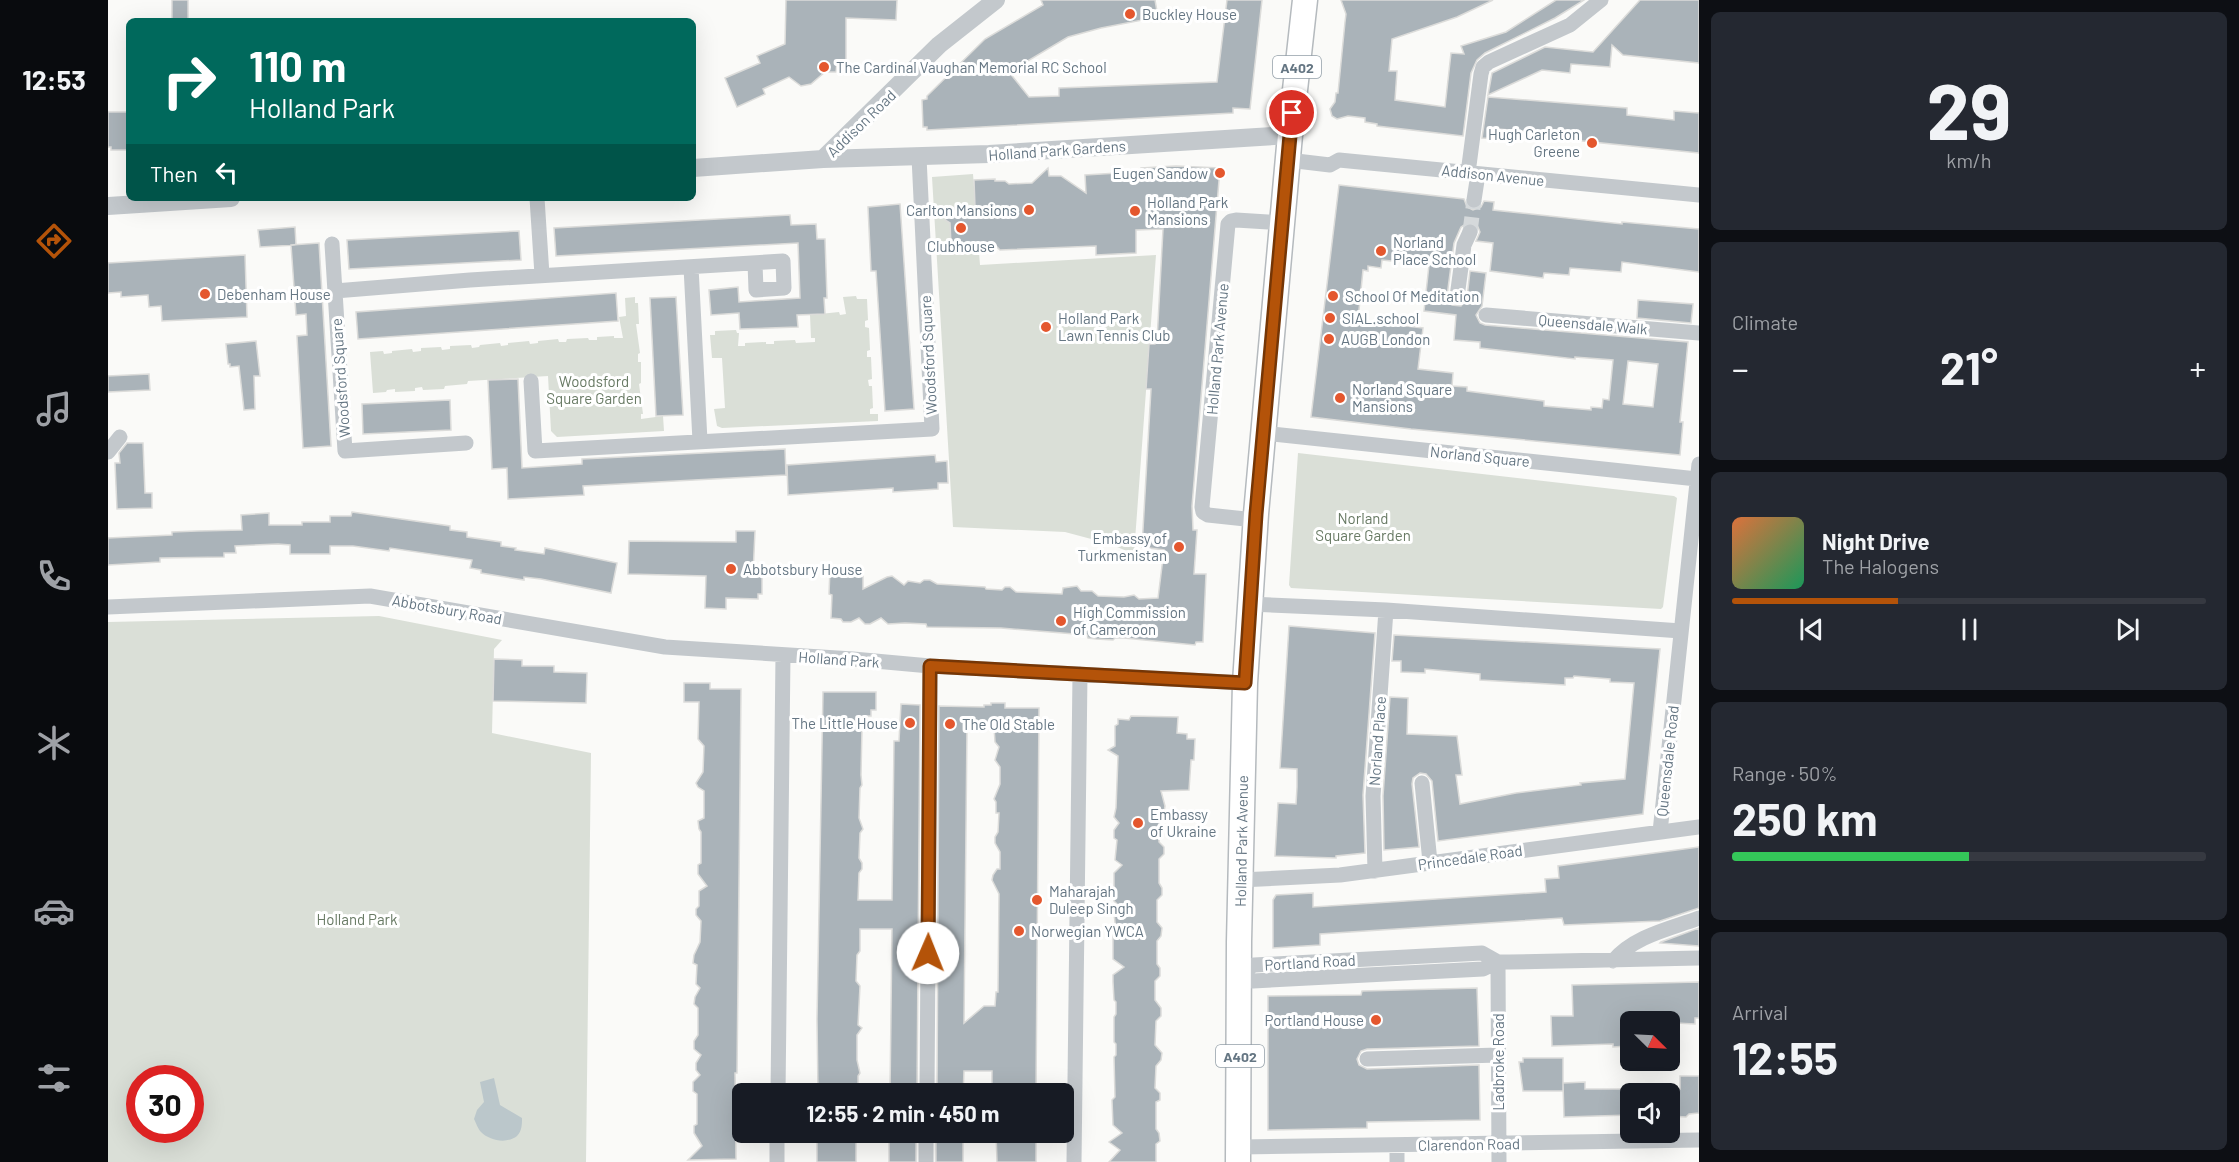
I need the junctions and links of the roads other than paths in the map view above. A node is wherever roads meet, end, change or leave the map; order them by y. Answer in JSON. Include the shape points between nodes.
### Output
{"nodes":[{"id":1,"x":996,"y":0,"type":"edge"},
{"id":2,"x":1305,"y":0,"type":"edge"},
{"id":3,"x":1601,"y":0,"type":"edge"},
{"id":4,"x":1290,"y":135,"type":"junction"},
{"id":5,"x":918,"y":157,"type":"junction"},
{"id":6,"x":823,"y":159,"type":"junction"},
{"id":7,"x":1288,"y":160,"type":"junction"},
{"id":8,"x":696,"y":168,"type":"edge"},
{"id":9,"x":1473,"y":173,"type":"junction"},
{"id":10,"x":1699,"y":195,"type":"edge"},
{"id":11,"x":1474,"y":200,"type":"tunnel mouth"},
{"id":12,"x":185,"y":201,"type":"edge"},
{"id":13,"x":537,"y":201,"type":"edge"},
{"id":14,"x":108,"y":206,"type":"edge"},
{"id":15,"x":1282,"y":223,"type":"junction"},
{"id":16,"x":1470,"y":232,"type":"tunnel mouth"},
{"id":17,"x":332,"y":244,"type":"dead end"},
{"id":18,"x":755,"y":263,"type":"dead end"},
{"id":19,"x":691,"y":267,"type":"junction"},
{"id":20,"x":542,"y":275,"type":"junction"},
{"id":21,"x":335,"y":291,"type":"junction"},
{"id":22,"x":1457,"y":297,"type":"dead end"},
{"id":23,"x":1486,"y":315,"type":"dead end"},
{"id":24,"x":1699,"y":333,"type":"edge"},
{"id":25,"x":531,"y":381,"type":"dead end"},
{"id":26,"x":1263,"y":433,"type":"junction"},
{"id":27,"x":120,"y":437,"type":"dead end"},
{"id":28,"x":700,"y":441,"type":"junction"},
{"id":29,"x":466,"y":443,"type":"dead end"},
{"id":30,"x":108,"y":452,"type":"edge"},
{"id":31,"x":1698,"y":472,"type":"edge"},
{"id":32,"x":1255,"y":520,"type":"junction"},
{"id":33,"x":1250,"y":604,"type":"junction"},
{"id":34,"x":108,"y":607,"type":"edge"},
{"id":35,"x":1386,"y":610,"type":"junction"},
{"id":36,"x":1681,"y":631,"type":"junction"},
{"id":37,"x":783,"y":656,"type":"junction"},
{"id":38,"x":930,"y":666,"type":"junction"},
{"id":39,"x":1080,"y":674,"type":"junction"},
{"id":40,"x":1245,"y":683,"type":"junction"},
{"id":41,"x":1674,"y":689,"type":"joint"},
{"id":42,"x":1422,"y":783,"type":"dead end"},
{"id":43,"x":1699,"y":827,"type":"edge"},
{"id":44,"x":1660,"y":832,"type":"junction"},
{"id":45,"x":1430,"y":862,"type":"junction"},
{"id":46,"x":1375,"y":871,"type":"junction"},
{"id":47,"x":1240,"y":880,"type":"junction"},
{"id":48,"x":1699,"y":918,"type":"edge"},
{"id":49,"x":1699,"y":958,"type":"edge"},
{"id":50,"x":1613,"y":961,"type":"junction"},
{"id":51,"x":1498,"y":962,"type":"junction"},
{"id":52,"x":1240,"y":973,"type":"junction"},
{"id":53,"x":1498,"y":1055,"type":"junction"},
{"id":54,"x":1366,"y":1059,"type":"dead end"},
{"id":55,"x":777,"y":1083,"type":"edge"},
{"id":56,"x":927,"y":1083,"type":"edge"},
{"id":57,"x":1699,"y":1140,"type":"edge"},
{"id":58,"x":777,"y":1143,"type":"edge"},
{"id":59,"x":926,"y":1143,"type":"edge"},
{"id":60,"x":1498,"y":1143,"type":"junction"},
{"id":61,"x":1397,"y":1145,"type":"junction"},
{"id":62,"x":1238,"y":1154,"type":"edge"},
{"id":63,"x":777,"y":1162,"type":"edge"},
{"id":64,"x":926,"y":1162,"type":"edge"},
{"id":65,"x":1074,"y":1162,"type":"edge"},
{"id":66,"x":1397,"y":1162,"type":"edge"},
{"id":67,"x":1498,"y":1162,"type":"edge"}],
"edges":[{"from":1,"to":6,"type":"street","name":"Addison Road","via":[[939,45]]},
{"from":2,"to":4,"type":"main road","name":"Holland Park Avenue","number":"A402"},
{"from":3,"to":9,"type":"street","via":[[1570,25],[1483,67]]},
{"from":4,"to":5,"type":"street","name":"Holland Park Gardens"},
{"from":4,"to":7,"type":"main road","name":"Holland Park Avenue","number":"A402"},
{"from":5,"to":6,"type":"street","name":"Holland Park Gardens"},
{"from":5,"to":28,"type":"street","name":"Woodsford Square","via":[[932,429]]},
{"from":6,"to":8,"type":"street","name":"Addison Road"},
{"from":7,"to":9,"type":"street","name":"Addison Avenue","via":[[1330,165],[1339,160]]},
{"from":7,"to":15,"type":"main road","name":"Holland Park Avenue","number":"A402"},
{"from":9,"to":10,"type":"street","name":"Addison Avenue"},
{"from":9,"to":11,"type":"street"},
{"from":12,"to":14,"type":"street"},
{"from":13,"to":20,"type":"street"},
{"from":15,"to":26,"type":"main road","name":"Holland Park Avenue","number":"A402"},
{"from":15,"to":32,"type":"street","name":"Holland Park Avenue","via":[[1236,220],[1228,224],[1205,472],[1203,512]]},
{"from":16,"to":22,"type":"street","via":[[1464,245]]},
{"from":17,"to":21,"type":"street","name":"Woodsford Square"},
{"from":18,"to":19,"type":"street"},
{"from":19,"to":20,"type":"street"},
{"from":19,"to":28,"type":"street"},
{"from":20,"to":21,"type":"street"},
{"from":21,"to":29,"type":"street","name":"Woodsford Square","via":[[345,451]]},
{"from":23,"to":24,"type":"street","name":"Queensdale Walk"},
{"from":25,"to":28,"type":"street","name":"Woodsford Square","via":[[535,451]]},
{"from":26,"to":31,"type":"street","name":"Norland Square"},
{"from":26,"to":32,"type":"main road","name":"Holland Park Avenue","number":"A402"},
{"from":27,"to":30,"type":"street"},
{"from":31,"to":36,"type":"street","name":"Norland Square"},
{"from":32,"to":33,"type":"main road","name":"Holland Park Avenue","number":"A402"},
{"from":33,"to":35,"type":"street"},
{"from":33,"to":40,"type":"main road","name":"Holland Park Avenue","number":"A402"},
{"from":34,"to":37,"type":"street","name":"Abbotsbury Road","via":[[370,596],[651,646]]},
{"from":35,"to":36,"type":"street"},
{"from":35,"to":46,"type":"street","name":"Norland Place","via":[[1373,796]]},
{"from":36,"to":41,"type":"street","name":"Norland Square"},
{"from":37,"to":38,"type":"street","name":"Holland Park"},
{"from":37,"to":55,"type":"street","name":"Holland Park"},
{"from":38,"to":39,"type":"street","name":"Holland Park"},
{"from":38,"to":56,"type":"street"},
{"from":39,"to":40,"type":"street","name":"Holland Park"},
{"from":39,"to":65,"type":"street"},
{"from":40,"to":47,"type":"main road","name":"Holland Park Avenue","number":"A402"},
{"from":41,"to":44,"type":"street","name":"Queensdale Road"},
{"from":42,"to":45,"type":"street"},
{"from":43,"to":44,"type":"street","name":"Princedale Road"},
{"from":44,"to":45,"type":"street","name":"Princedale Road"},
{"from":45,"to":46,"type":"street","name":"Princedale Road"},
{"from":46,"to":47,"type":"street","name":"Princedale Road"},
{"from":47,"to":52,"type":"main road","name":"Holland Park Avenue","number":"A402"},
{"from":48,"to":50,"type":"street","via":[[1634,943]]},
{"from":49,"to":50,"type":"street","name":"Portland Road"},
{"from":50,"to":51,"type":"street","name":"Portland Road"},
{"from":51,"to":52,"type":"street","name":"Portland Road","via":[[1482,969],[1253,981]]},
{"from":51,"to":53,"type":"street","name":"Ladbroke Road"},
{"from":52,"to":62,"type":"main road","name":"Holland Park Avenue","number":"A402"},
{"from":53,"to":54,"type":"street"},
{"from":53,"to":60,"type":"street","name":"Ladbroke Road"},
{"from":57,"to":60,"type":"street","name":"Clarendon Road"},
{"from":58,"to":63,"type":"street"},
{"from":59,"to":64,"type":"street"},
{"from":60,"to":61,"type":"street","name":"Clarendon Road"},
{"from":60,"to":67,"type":"street","name":"Ladbroke Road"},
{"from":61,"to":62,"type":"street","name":"Clarendon Road"},
{"from":61,"to":66,"type":"street"}]}
